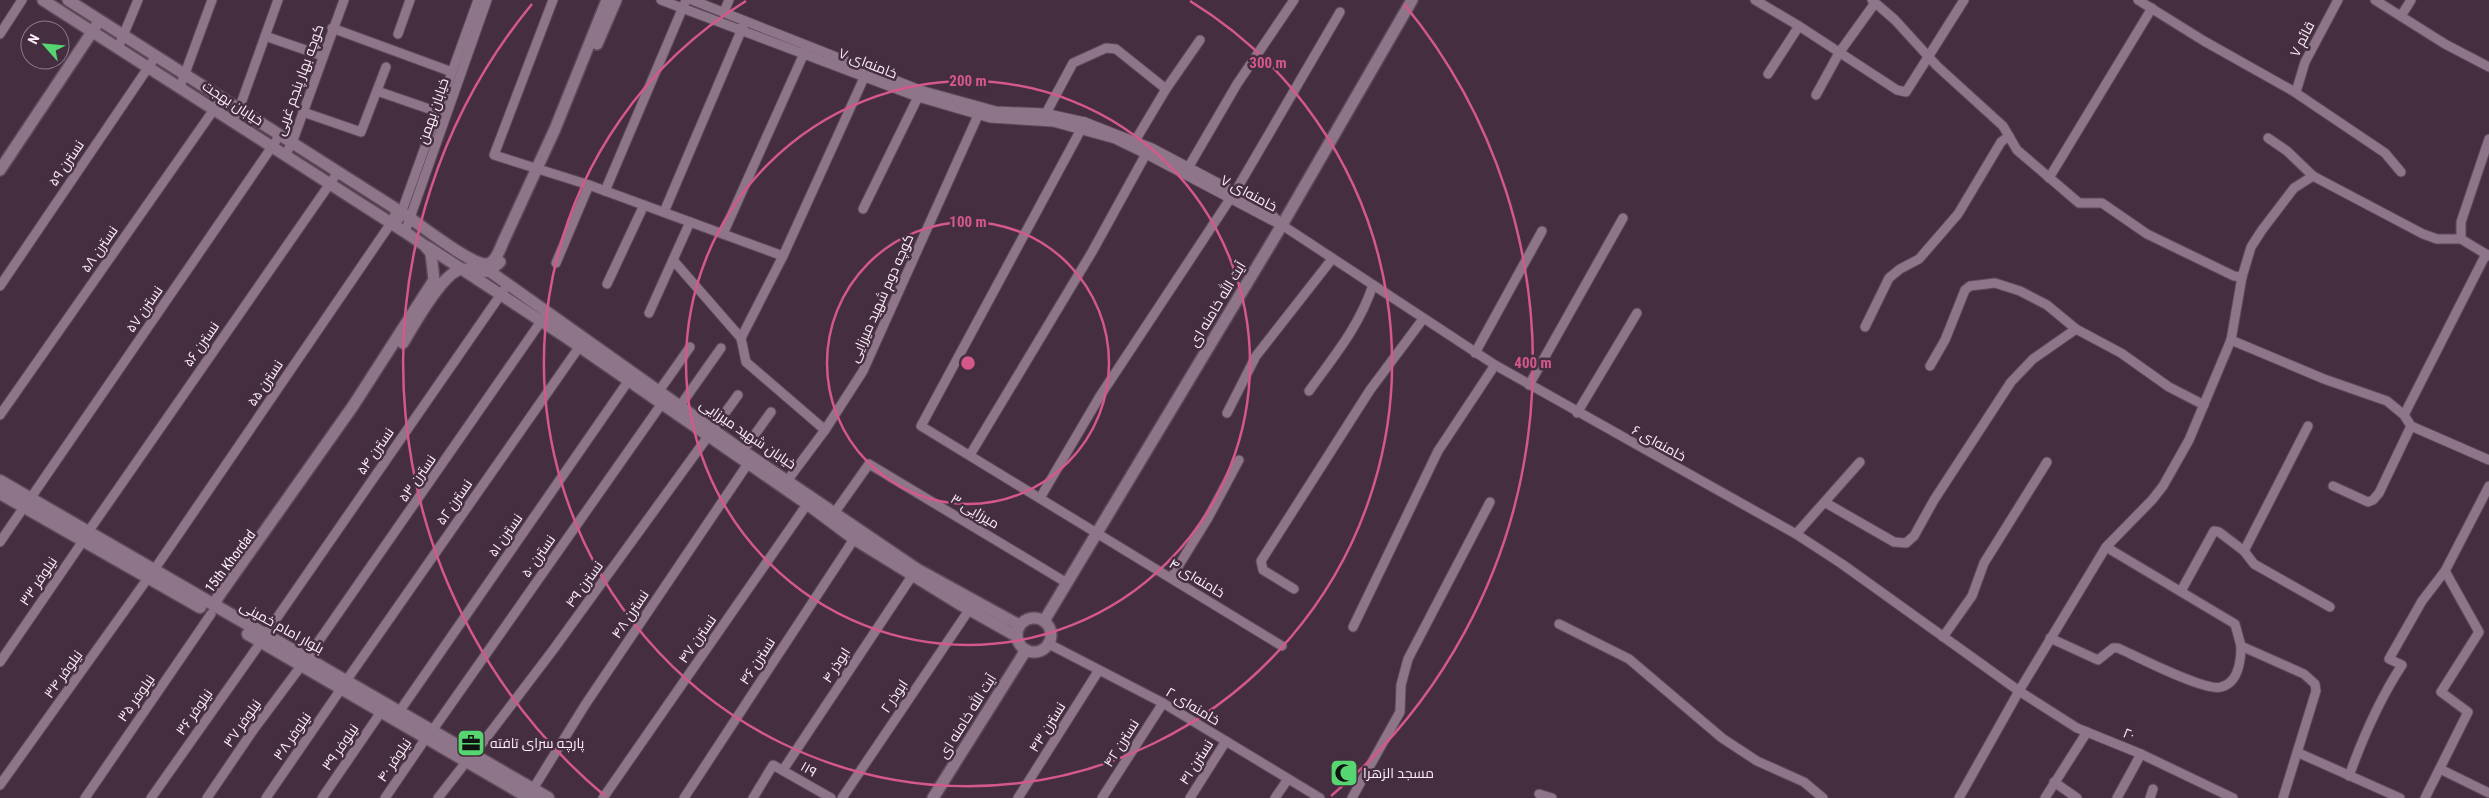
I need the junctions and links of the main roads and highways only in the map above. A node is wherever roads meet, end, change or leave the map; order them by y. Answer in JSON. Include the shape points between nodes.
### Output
{"nodes":[{"id":1,"x":0,"y":481,"type":"edge"},
{"id":2,"x":0,"y":493,"type":"edge"},
{"id":3,"x":27,"y":503,"type":"junction"},
{"id":4,"x":344,"y":685,"type":"junction"},
{"id":5,"x":429,"y":734,"type":"junction"},
{"id":6,"x":530,"y":795,"type":"edge"},
{"id":7,"x":548,"y":798,"type":"edge"}],
"edges":[{"from":1,"to":3,"type":"main road","name":"بلوار امام خمینی"},
{"from":2,"to":3,"type":"main road","name":"بلوار امام خمینی"},
{"from":3,"to":4,"type":"main road","name":"بلوار امام خمینی"},
{"from":4,"to":5,"type":"main road","name":"بلوار امام خمینی","via":[[399,712]]},
{"from":4,"to":5,"type":"main road","name":"بلوار امام خمینی","via":[[381,712]]},
{"from":5,"to":6,"type":"main road","name":"بلوار امام خمینی"},
{"from":6,"to":7,"type":"main road","name":"بلوار امام خمینی"}]}
